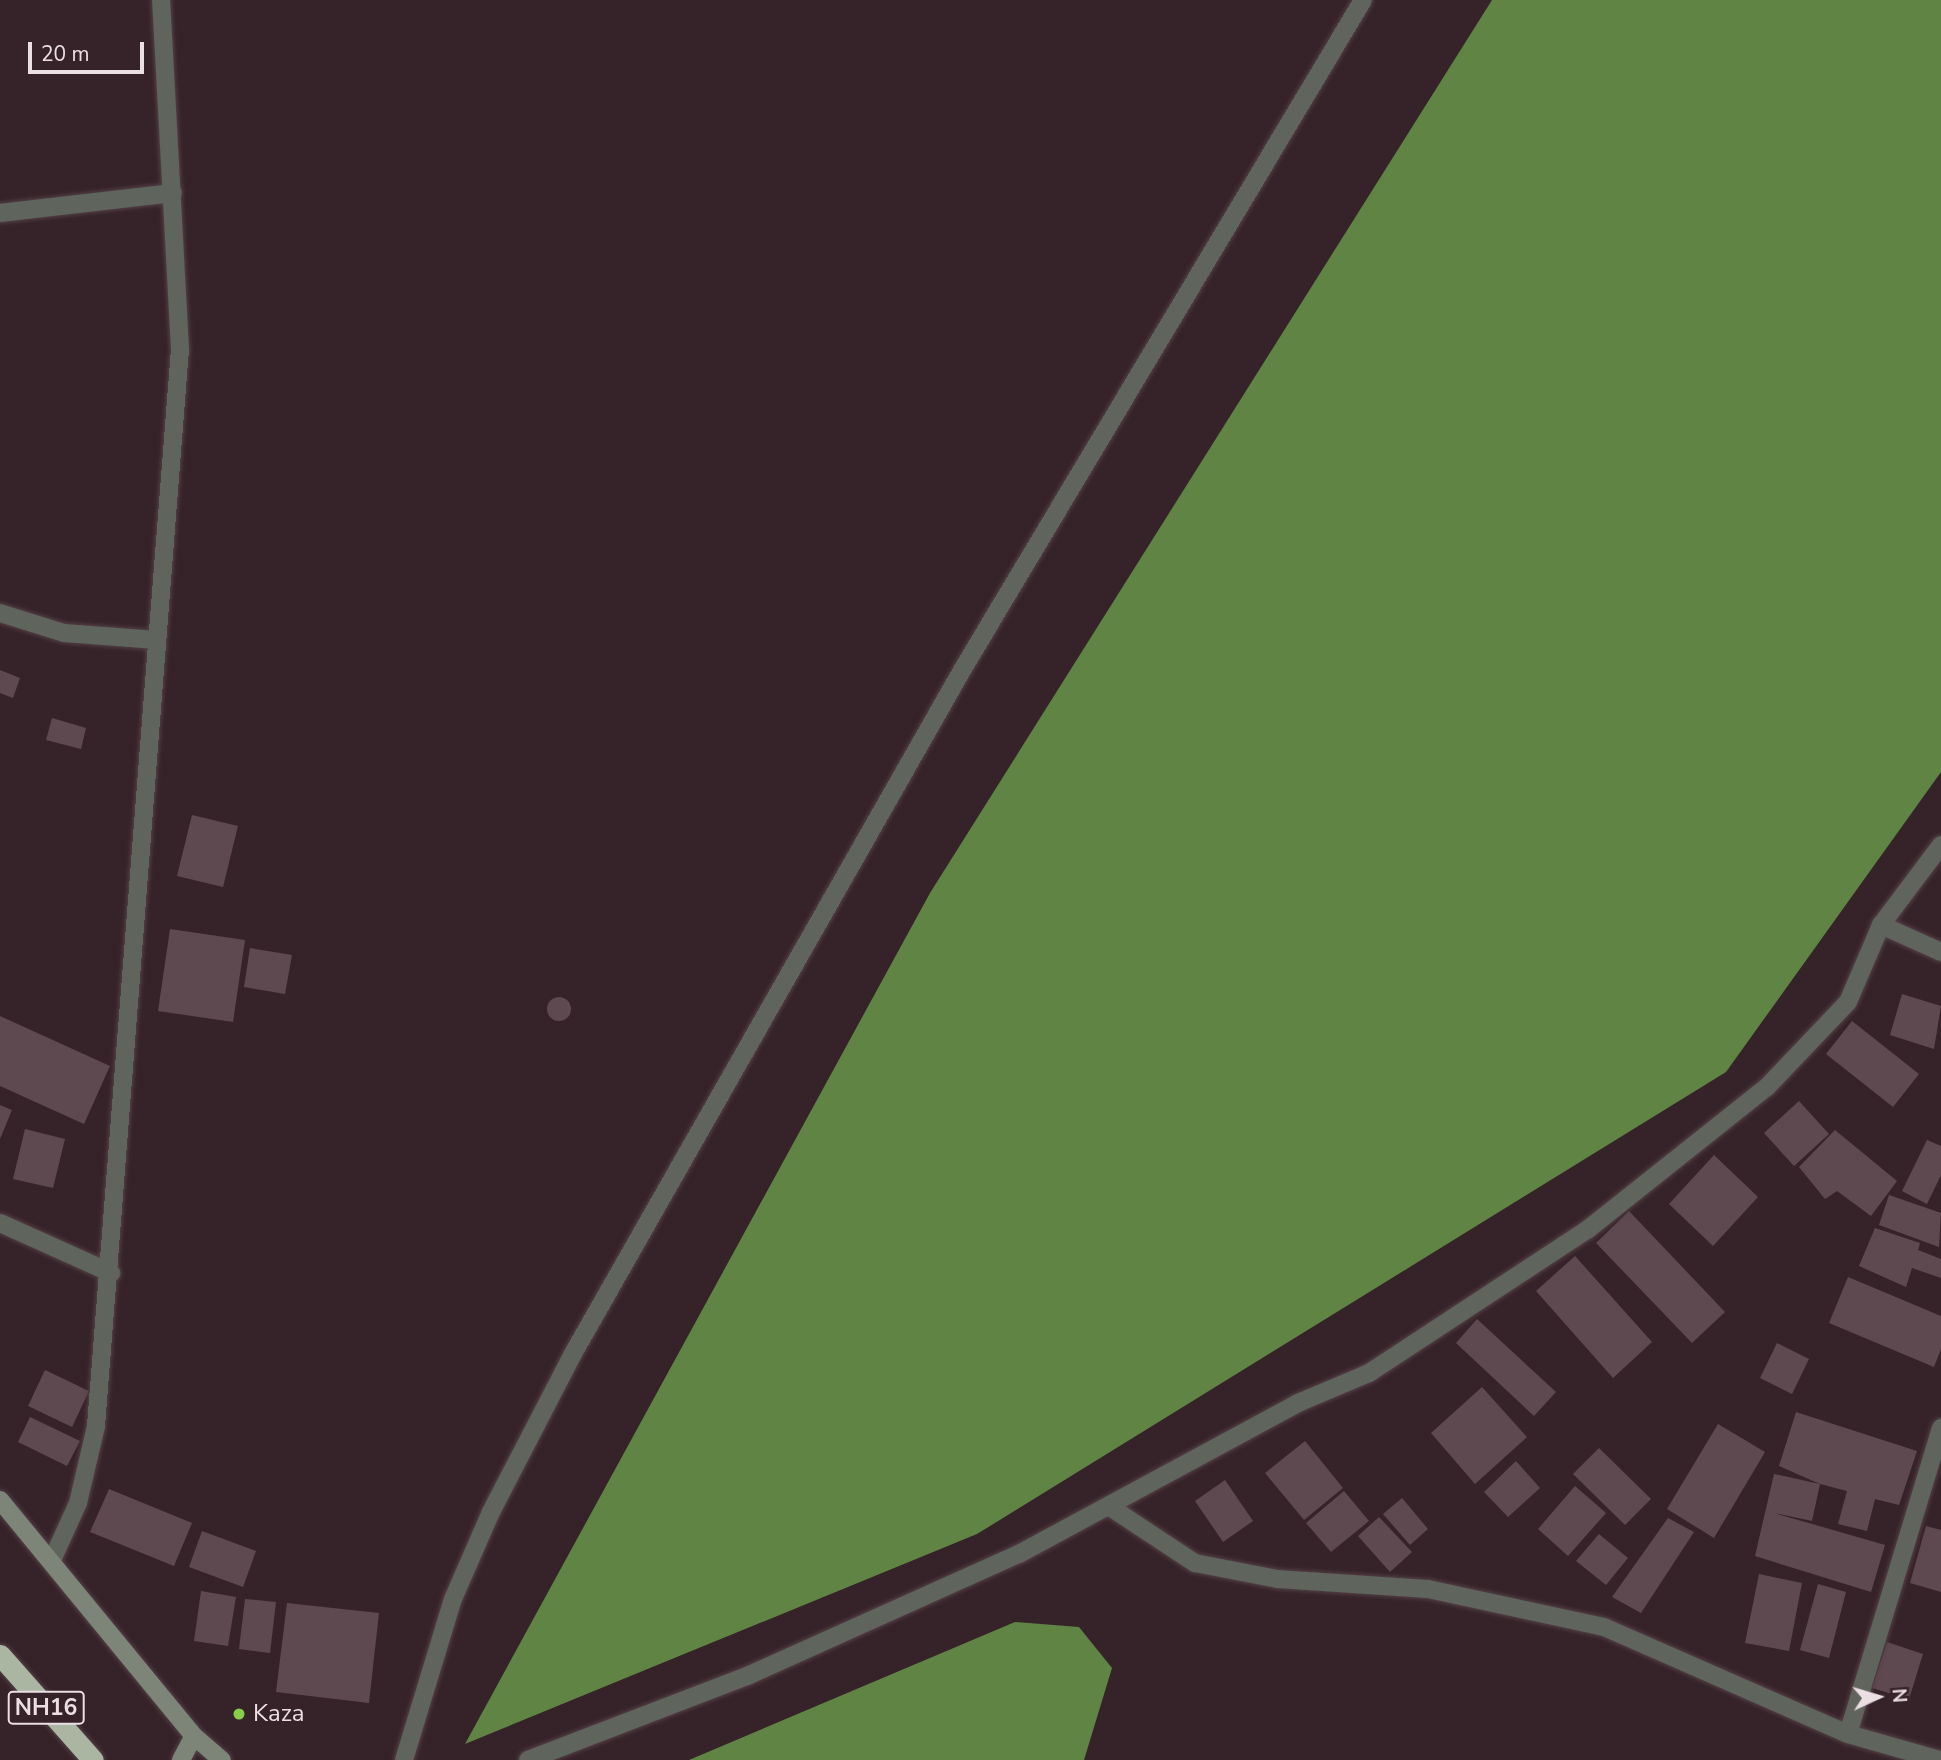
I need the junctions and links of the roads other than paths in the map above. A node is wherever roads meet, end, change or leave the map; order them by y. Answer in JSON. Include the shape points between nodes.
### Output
{"nodes":[{"id":1,"x":161,"y":0,"type":"edge"},
{"id":2,"x":1363,"y":0,"type":"edge"},
{"id":3,"x":173,"y":194,"type":"junction"},
{"id":4,"x":0,"y":213,"type":"edge"},
{"id":5,"x":0,"y":613,"type":"edge"},
{"id":6,"x":156,"y":640,"type":"junction"},
{"id":7,"x":1941,"y":845,"type":"edge"},
{"id":8,"x":1881,"y":925,"type":"junction"},
{"id":9,"x":1941,"y":952,"type":"edge"},
{"id":10,"x":0,"y":1223,"type":"edge"},
{"id":11,"x":111,"y":1273,"type":"junction"},
{"id":12,"x":1941,"y":1428,"type":"edge"},
{"id":13,"x":0,"y":1500,"type":"edge"},
{"id":14,"x":1110,"y":1507,"type":"junction"},
{"id":15,"x":53,"y":1558,"type":"junction"},
{"id":16,"x":0,"y":1655,"type":"edge"},
{"id":17,"x":1848,"y":1734,"type":"junction"},
{"id":18,"x":194,"y":1736,"type":"junction"},
{"id":19,"x":93,"y":1760,"type":"edge"},
{"id":20,"x":181,"y":1760,"type":"edge"},
{"id":21,"x":222,"y":1760,"type":"edge"},
{"id":22,"x":404,"y":1760,"type":"edge"},
{"id":23,"x":528,"y":1760,"type":"edge"},
{"id":24,"x":1939,"y":1760,"type":"edge"}],
"edges":[{"from":1,"to":3,"type":"street"},
{"from":2,"to":22,"type":"street","via":[[964,667],[574,1352],[491,1512],[453,1599]]},
{"from":3,"to":4,"type":"street"},
{"from":3,"to":6,"type":"street","via":[[180,349]]},
{"from":5,"to":6,"type":"street","via":[[64,633]]},
{"from":6,"to":11,"type":"street"},
{"from":7,"to":8,"type":"street"},
{"from":8,"to":9,"type":"street"},
{"from":8,"to":14,"type":"street","via":[[1848,1002],[1811,1044],[1768,1087],[1587,1230],[1369,1373],[1298,1403]]},
{"from":10,"to":11,"type":"street"},
{"from":11,"to":15,"type":"street","via":[[96,1426],[78,1503]]},
{"from":12,"to":17,"type":"street"},
{"from":13,"to":15,"type":"street"},
{"from":14,"to":17,"type":"street","via":[[1195,1563],[1277,1578],[1428,1589],[1604,1627]]},
{"from":14,"to":23,"type":"street","via":[[1019,1555],[747,1676]]},
{"from":15,"to":18,"type":"street"},
{"from":16,"to":19,"type":"highway","number":"NH16"},
{"from":17,"to":24,"type":"street"},
{"from":18,"to":20,"type":"street"},
{"from":18,"to":21,"type":"street"}]}
